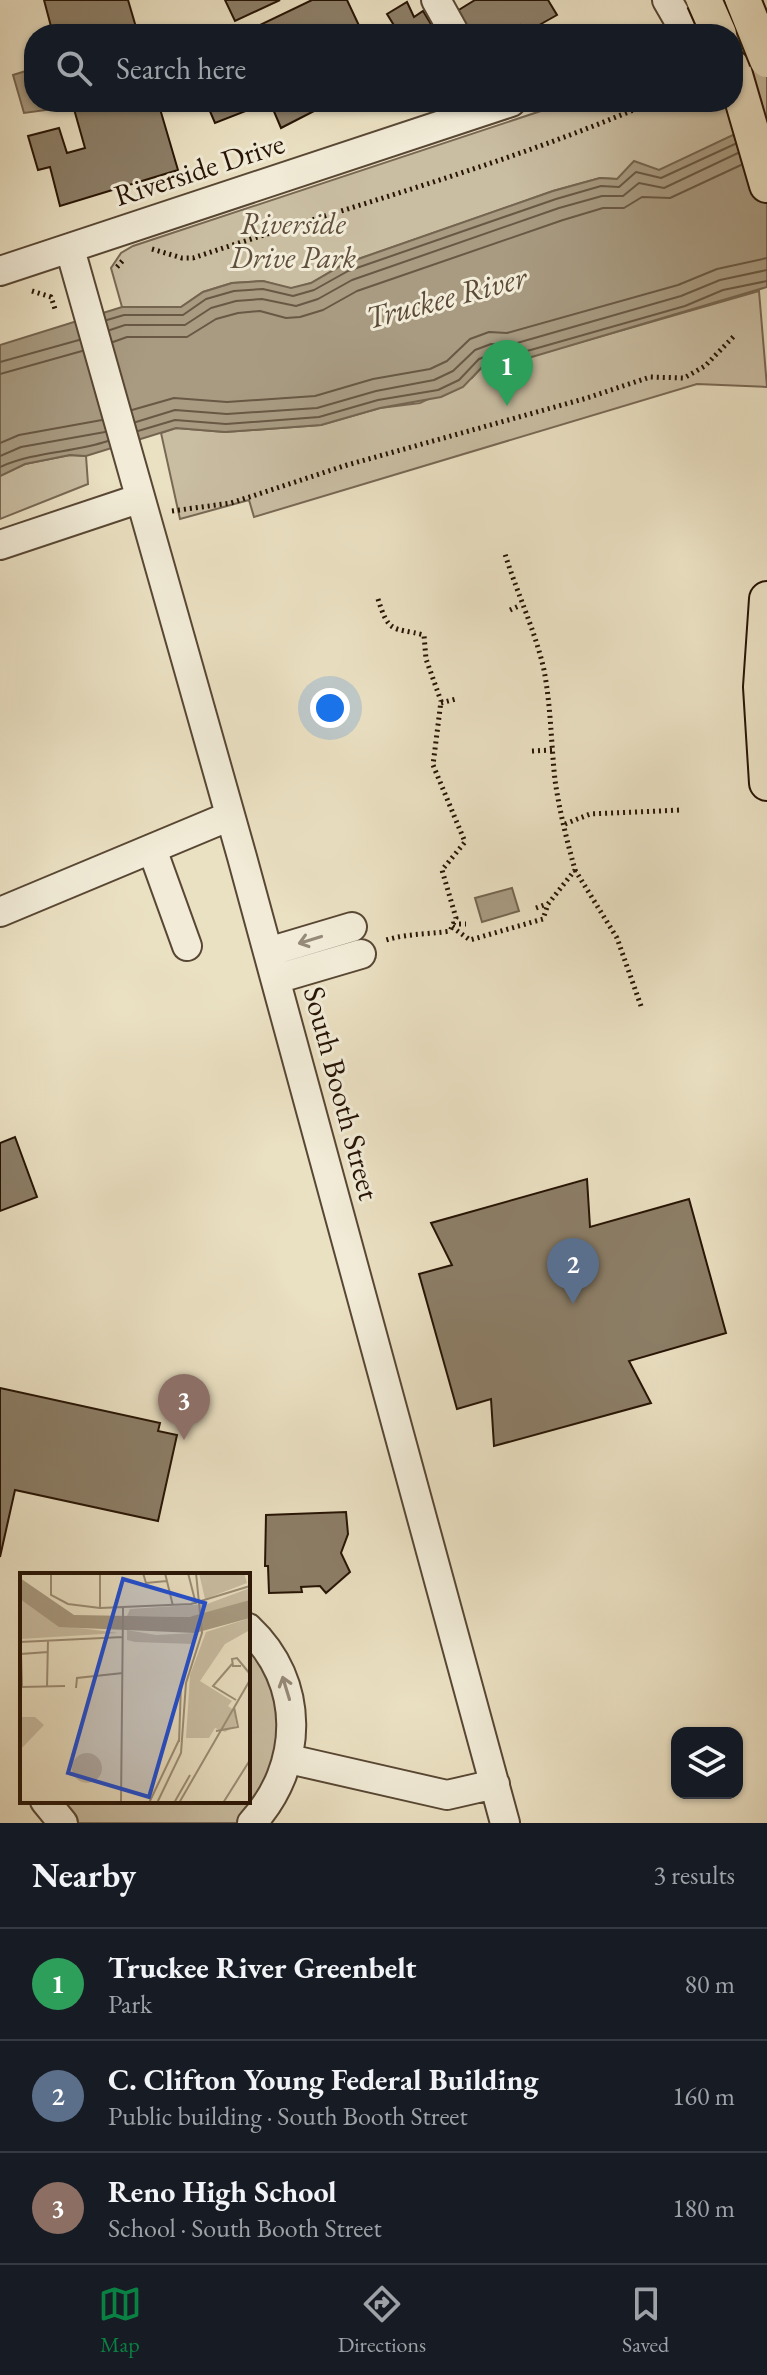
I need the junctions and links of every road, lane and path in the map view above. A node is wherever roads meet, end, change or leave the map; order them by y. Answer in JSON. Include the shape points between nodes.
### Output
{"nodes":[{"id":1,"x":436,"y":0,"type":"edge"},
{"id":2,"x":667,"y":0,"type":"edge"},
{"id":3,"x":704,"y":0,"type":"edge"},
{"id":4,"x":746,"y":0,"type":"edge"},
{"id":5,"x":449,"y":24,"type":"edge"},
{"id":6,"x":687,"y":24,"type":"edge"},
{"id":7,"x":698,"y":24,"type":"edge"},
{"id":8,"x":711,"y":24,"type":"edge"},
{"id":9,"x":767,"y":60,"type":"edge"},
{"id":10,"x":743,"y":102,"type":"edge"},
{"id":11,"x":477,"y":112,"type":"edge"},
{"id":12,"x":627,"y":112,"type":"edge"},
{"id":13,"x":767,"y":185,"type":"edge"},
{"id":14,"x":70,"y":249,"type":"junction"},
{"id":15,"x":142,"y":250,"type":"dead end"},
{"id":16,"x":130,"y":255,"type":"dead end"},
{"id":17,"x":117,"y":267,"type":"dead end"},
{"id":18,"x":0,"y":271,"type":"edge"},
{"id":19,"x":24,"y":293,"type":"dead end"},
{"id":20,"x":55,"y":307,"type":"dead end"},
{"id":21,"x":736,"y":334,"type":"dead end"},
{"id":22,"x":135,"y":487,"type":"junction"},
{"id":23,"x":171,"y":511,"type":"dead end"},
{"id":24,"x":0,"y":545,"type":"edge"},
{"id":25,"x":505,"y":554,"type":"dead end"},
{"id":26,"x":378,"y":599,"type":"dead end"},
{"id":27,"x":767,"y":599,"type":"edge"},
{"id":28,"x":521,"y":605,"type":"junction"},
{"id":29,"x":510,"y":610,"type":"dead end"},
{"id":30,"x":456,"y":699,"type":"dead end"},
{"id":31,"x":441,"y":703,"type":"junction"},
{"id":32,"x":553,"y":750,"type":"junction"},
{"id":33,"x":532,"y":751,"type":"dead end"},
{"id":34,"x":767,"y":783,"type":"edge"},
{"id":35,"x":681,"y":810,"type":"dead end"},
{"id":36,"x":230,"y":816,"type":"junction"},
{"id":37,"x":565,"y":824,"type":"junction"},
{"id":38,"x":152,"y":849,"type":"junction"},
{"id":39,"x":575,"y":870,"type":"junction"},
{"id":40,"x":548,"y":904,"type":"junction"},
{"id":41,"x":536,"y":908,"type":"dead end"},
{"id":42,"x":0,"y":912,"type":"edge"},
{"id":43,"x":466,"y":924,"type":"dead end"},
{"id":44,"x":453,"y":926,"type":"junction"},
{"id":45,"x":362,"y":942,"type":"junction"},
{"id":46,"x":187,"y":946,"type":"dead end"},
{"id":47,"x":268,"y":952,"type":"junction"},
{"id":48,"x":276,"y":979,"type":"junction"},
{"id":49,"x":641,"y":1006,"type":"dead end"},
{"id":50,"x":250,"y":1630,"type":"edge"},
{"id":51,"x":289,"y":1759,"type":"junction"},
{"id":52,"x":495,"y":1784,"type":"junction"},
{"id":53,"x":47,"y":1803,"type":"edge"},
{"id":54,"x":63,"y":1823,"type":"edge"},
{"id":55,"x":252,"y":1823,"type":"edge"},
{"id":56,"x":505,"y":1823,"type":"edge"}],
"edges":[{"from":1,"to":5,"type":"street"},
{"from":2,"to":6,"type":"street"},
{"from":3,"to":7,"type":"main road","bridge":true},
{"from":4,"to":8,"type":"street"},
{"from":4,"to":9,"type":"main road","bridge":true},
{"from":10,"to":13,"type":"main road"},
{"from":11,"to":14,"type":"street","name":"Riverside Drive"},
{"from":12,"to":15,"type":"path","via":[[414,188],[193,258]]},
{"from":14,"to":18,"type":"street","name":"Riverside Drive"},
{"from":14,"to":22,"type":"street","name":"South Booth Street"},
{"from":16,"to":17,"type":"path"},
{"from":19,"to":20,"type":"path","via":[[42,292]]},
{"from":21,"to":23,"type":"path","via":[[705,366],[684,378],[650,377],[231,503]]},
{"from":22,"to":24,"type":"street"},
{"from":22,"to":36,"type":"street","name":"South Booth Street"},
{"from":25,"to":28,"type":"path"},
{"from":26,"to":31,"type":"path","via":[[384,620],[397,631],[424,635]]},
{"from":27,"to":34,"type":"main road","via":[[761,687]]},
{"from":28,"to":29,"type":"path"},
{"from":28,"to":32,"type":"path","via":[[536,635]]},
{"from":30,"to":31,"type":"path"},
{"from":31,"to":44,"type":"path","via":[[433,765],[461,828],[463,849],[442,870],[453,903]]},
{"from":32,"to":33,"type":"path"},
{"from":32,"to":37,"type":"path"},
{"from":35,"to":37,"type":"path","via":[[590,814]]},
{"from":36,"to":38,"type":"street"},
{"from":36,"to":47,"type":"street","name":"South Booth Street"},
{"from":37,"to":39,"type":"path"},
{"from":38,"to":42,"type":"street"},
{"from":38,"to":46,"type":"street"},
{"from":39,"to":40,"type":"path"},
{"from":39,"to":49,"type":"path","via":[[617,938]]},
{"from":40,"to":41,"type":"path"},
{"from":40,"to":44,"type":"path","via":[[543,919],[470,940]]},
{"from":43,"to":44,"type":"path"},
{"from":44,"to":45,"type":"path","via":[[428,935],[411,932]]},
{"from":45,"to":47,"type":"street","one_way":true},
{"from":45,"to":48,"type":"street"},
{"from":47,"to":48,"type":"street","name":"South Booth Street"},
{"from":48,"to":52,"type":"street","name":"South Booth Street"},
{"from":51,"to":50,"type":"street","one_way":true,"via":[[293,1731],[283,1676]]},
{"from":51,"to":52,"type":"street","via":[[447,1795]]},
{"from":51,"to":55,"type":"street","via":[[280,1786]]},
{"from":52,"to":56,"type":"street","name":"South Booth Street"},
{"from":53,"to":54,"type":"street"}]}
